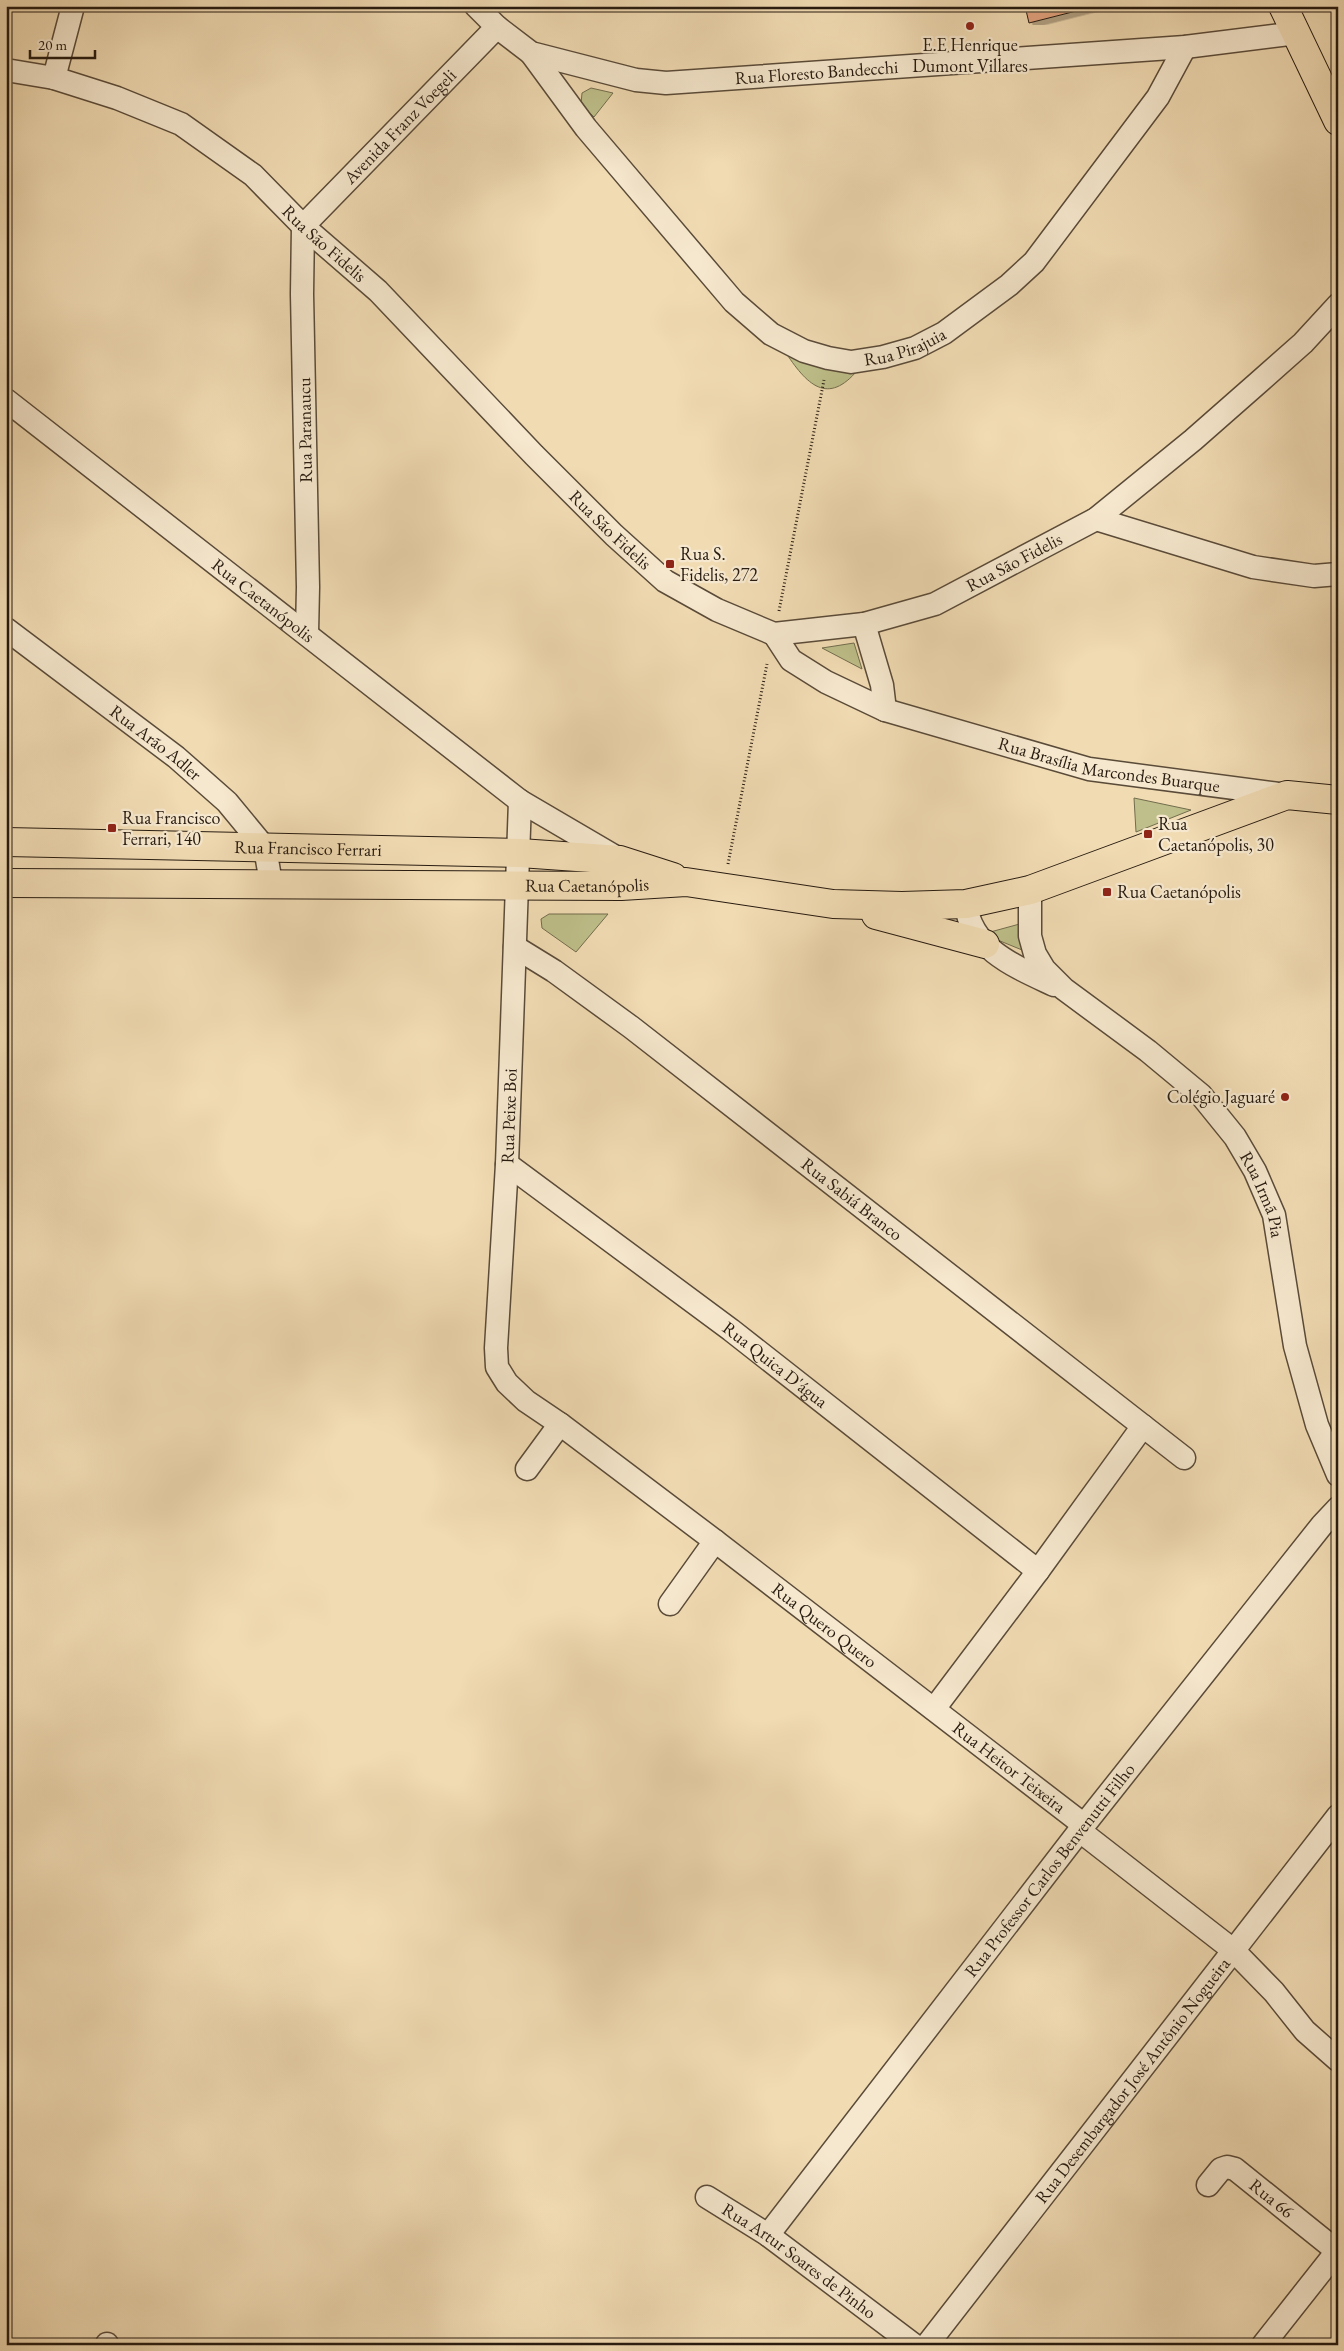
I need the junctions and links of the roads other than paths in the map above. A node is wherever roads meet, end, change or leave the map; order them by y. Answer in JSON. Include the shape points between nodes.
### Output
{"nodes":[{"id":1,"x":73,"y":6,"type":"edge"},
{"id":2,"x":476,"y":6,"type":"edge"},
{"id":3,"x":1284,"y":6,"type":"edge"},
{"id":4,"x":498,"y":27,"type":"junction"},
{"id":5,"x":1297,"y":33,"type":"junction"},
{"id":6,"x":1185,"y":47,"type":"junction"},
{"id":7,"x":531,"y":53,"type":"junction"},
{"id":8,"x":6,"y":70,"type":"edge"},
{"id":9,"x":54,"y":78,"type":"junction"},
{"id":10,"x":1338,"y":121,"type":"edge"},
{"id":11,"x":303,"y":226,"type":"junction"},
{"id":12,"x":1338,"y":305,"type":"edge"},
{"id":13,"x":6,"y":400,"type":"edge"},
{"id":14,"x":1096,"y":519,"type":"junction"},
{"id":15,"x":1338,"y":574,"type":"edge"},
{"id":16,"x":864,"y":624,"type":"junction"},
{"id":17,"x":6,"y":629,"type":"edge"},
{"id":18,"x":306,"y":633,"type":"junction"},
{"id":19,"x":774,"y":634,"type":"junction"},
{"id":20,"x":885,"y":710,"type":"junction"},
{"id":21,"x":1287,"y":795,"type":"junction"},
{"id":22,"x":1338,"y":800,"type":"edge"},
{"id":23,"x":520,"y":801,"type":"junction"},
{"id":24,"x":6,"y":842,"type":"edge"},
{"id":25,"x":265,"y":848,"type":"junction"},
{"id":26,"x":520,"y":853,"type":"junction"},
{"id":27,"x":620,"y":860,"type":"junction"},
{"id":28,"x":686,"y":882,"type":"junction"},
{"id":29,"x":6,"y":883,"type":"edge"},
{"id":30,"x":271,"y":883,"type":"junction"},
{"id":31,"x":518,"y":884,"type":"junction"},
{"id":32,"x":1030,"y":890,"type":"junction"},
{"id":33,"x":833,"y":904,"type":"junction"},
{"id":34,"x":966,"y":904,"type":"junction"},
{"id":35,"x":985,"y":944,"type":"junction"},
{"id":36,"x":515,"y":947,"type":"junction"},
{"id":37,"x":1064,"y":989,"type":"junction"},
{"id":38,"x":507,"y":1164,"type":"junction"},
{"id":39,"x":496,"y":1348,"type":"joint"},
{"id":40,"x":560,"y":1424,"type":"junction"},
{"id":41,"x":1143,"y":1426,"type":"junction"},
{"id":42,"x":1184,"y":1458,"type":"dead end"},
{"id":43,"x":526,"y":1469,"type":"dead end"},
{"id":44,"x":1338,"y":1475,"type":"edge"},
{"id":45,"x":1338,"y":1508,"type":"edge"},
{"id":46,"x":715,"y":1541,"type":"junction"},
{"id":47,"x":1038,"y":1571,"type":"junction"},
{"id":48,"x":670,"y":1604,"type":"dead end"},
{"id":49,"x":934,"y":1709,"type":"junction"},
{"id":50,"x":1338,"y":1816,"type":"edge"},
{"id":51,"x":1082,"y":1828,"type":"junction"},
{"id":52,"x":1233,"y":1950,"type":"junction"},
{"id":53,"x":1338,"y":2060,"type":"edge"},
{"id":54,"x":1208,"y":2186,"type":"dead end"},
{"id":55,"x":707,"y":2197,"type":"dead end"},
{"id":56,"x":768,"y":2235,"type":"junction"},
{"id":57,"x":1337,"y":2250,"type":"edge"},
{"id":58,"x":914,"y":2345,"type":"edge"},
{"id":59,"x":927,"y":2345,"type":"edge"},
{"id":60,"x":1263,"y":2345,"type":"edge"}],
"edges":[{"from":1,"to":9,"type":"street"},
{"from":2,"to":4,"type":"street","name":"Rua Floresto Bandecchi"},
{"from":3,"to":5,"type":"main road"},
{"from":4,"to":7,"type":"street","name":"Rua Floresto Bandecchi"},
{"from":4,"to":11,"type":"street","name":"Avenida Franz Voegeli"},
{"from":5,"to":6,"type":"street","name":"Rua Floresto Bandecchi"},
{"from":5,"to":10,"type":"main road"},
{"from":6,"to":7,"type":"street","name":"Rua Floresto Bandecchi","via":[[666,83],[636,80]]},
{"from":6,"to":7,"type":"street","name":"Rua Pirajuia","via":[[1158,97],[1034,262],[1016,279],[944,334],[915,348],[851,362],[804,351],[771,334],[734,302],[586,128]]},
{"from":8,"to":9,"type":"street","name":"Rua São Fidelis"},
{"from":9,"to":11,"type":"street","name":"Rua São Fidelis","via":[[117,98],[180,124],[253,175]]},
{"from":11,"to":18,"type":"street","name":"Rua Paranaucu"},
{"from":11,"to":19,"type":"street","name":"Rua São Fidelis","via":[[378,291],[534,455],[665,581],[718,610]]},
{"from":12,"to":14,"type":"street","name":"Rua São Fidelis","via":[[1302,344],[1193,440]]},
{"from":13,"to":18,"type":"street","name":"Rua Caetanópolis"},
{"from":14,"to":15,"type":"street","via":[[1253,567],[1314,576]]},
{"from":14,"to":16,"type":"street","name":"Rua São Fidelis","via":[[935,604]]},
{"from":16,"to":19,"type":"street","name":"Rua São Fidelis"},
{"from":16,"to":20,"type":"street","via":[[882,686]]},
{"from":17,"to":25,"type":"street","name":"Rua Arão Adler","via":[[176,757],[227,802]]},
{"from":18,"to":23,"type":"street","name":"Rua Caetanópolis"},
{"from":19,"to":20,"type":"street","name":"Rua Brasília Marcondes Buarque","via":[[791,660],[826,682]]},
{"from":20,"to":21,"type":"street","name":"Rua Brasília Marcondes Buarque","via":[[1089,769]]},
{"from":21,"to":22,"type":"main road","name":"Rua Brasília Marcondes Buarque"},
{"from":21,"to":32,"type":"main road","name":"Rua Caetanópolis"},
{"from":23,"to":26,"type":"street","name":"Rua Caetanópolis"},
{"from":23,"to":27,"type":"street","name":"Rua Caetanópolis"},
{"from":24,"to":25,"type":"main road","name":"Rua Francisco Ferrari"},
{"from":25,"to":26,"type":"main road","name":"Rua Francisco Ferrari"},
{"from":25,"to":30,"type":"street","name":"Rua Arão Adler"},
{"from":26,"to":27,"type":"main road","name":"Rua Caetanópolis"},
{"from":26,"to":31,"type":"street","name":"Rua Caetanópolis"},
{"from":27,"to":28,"type":"main road","name":"Rua Caetanópolis"},
{"from":28,"to":31,"type":"main road","name":"Rua Caetanópolis","via":[[622,886]]},
{"from":28,"to":33,"type":"main road","name":"Rua Caetanópolis"},
{"from":29,"to":30,"type":"main road","name":"Rua Francisco Ferrari"},
{"from":30,"to":31,"type":"main road","name":"Rua Francisco Ferrari"},
{"from":31,"to":36,"type":"street","name":"Rua Peixe Boi"},
{"from":32,"to":34,"type":"main road","name":"Rua Caetanópolis"},
{"from":32,"to":37,"type":"street","name":"Rua Irmã Pia","via":[[1030,936],[1035,954],[1044,969]]},
{"from":33,"to":34,"type":"main road","name":"Rua Caetanópolis"},
{"from":33,"to":35,"type":"main road"},
{"from":34,"to":35,"type":"street","name":"Rua Irmã Pia","via":[[971,926]]},
{"from":35,"to":37,"type":"street","name":"Rua Irmã Pia","via":[[1019,968]]},
{"from":36,"to":38,"type":"street","name":"Rua Peixe Boi"},
{"from":36,"to":41,"type":"street","name":"Rua Sabiá Branco","via":[[554,971],[631,1028]]},
{"from":37,"to":44,"type":"street","name":"Rua Irmã Pia","via":[[1148,1051],[1201,1096],[1235,1137],[1255,1171],[1274,1215],[1300,1363],[1317,1425]]},
{"from":38,"to":39,"type":"street","name":"Rua Peixe Boi"},
{"from":38,"to":47,"type":"street","name":"Rua Quica D'água","via":[[731,1330]]},
{"from":39,"to":40,"type":"street","name":"Rua Quero Quero","via":[[498,1367],[507,1383],[526,1401]]},
{"from":40,"to":43,"type":"street"},
{"from":40,"to":46,"type":"street","name":"Rua Quero Quero"},
{"from":41,"to":42,"type":"street","name":"Rua Sabiá Branco"},
{"from":41,"to":47,"type":"street"},
{"from":45,"to":51,"type":"street","name":"Rua Professor Carlos Benvenutti Filho"},
{"from":46,"to":48,"type":"street"},
{"from":46,"to":49,"type":"street","name":"Rua Quero Quero"},
{"from":47,"to":49,"type":"street"},
{"from":49,"to":51,"type":"street","name":"Rua Heitor Teixeira"},
{"from":50,"to":52,"type":"street","name":"Rua Desembargador José Antônio Nogueira"},
{"from":51,"to":52,"type":"street","name":"Rua Heitor Teixeira"},
{"from":51,"to":56,"type":"street","name":"Rua Professor Carlos Benvenutti Filho"},
{"from":52,"to":53,"type":"street","name":"Rua Heitor Teixeira","via":[[1274,1992],[1305,2031]]},
{"from":52,"to":59,"type":"street","name":"Rua Desembargador José Antônio Nogueira"},
{"from":54,"to":57,"type":"street","name":"Rua 66","via":[[1221,2169],[1227,2166],[1235,2169]]},
{"from":55,"to":56,"type":"street","name":"Rua Artur Soares de Pinho"},
{"from":56,"to":58,"type":"street","name":"Rua Artur Soares de Pinho"},
{"from":57,"to":60,"type":"street"}]}
